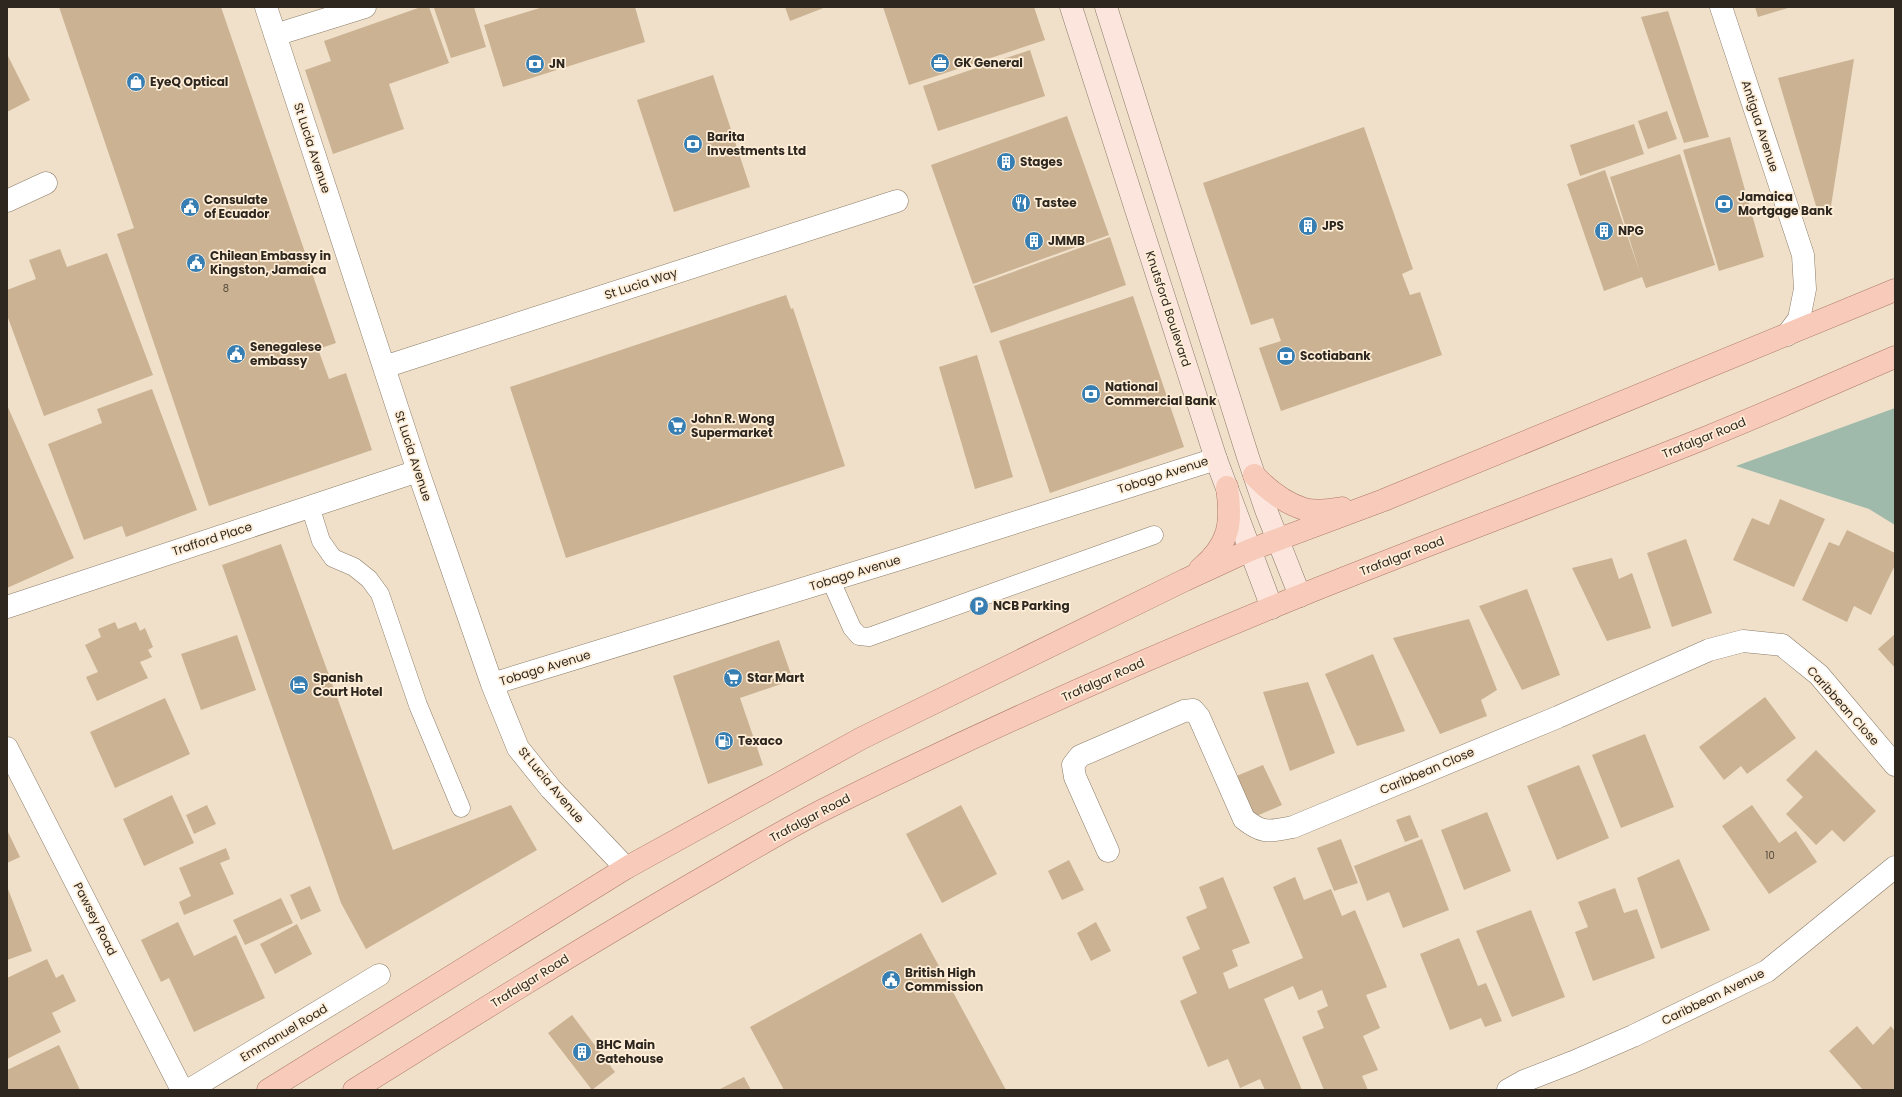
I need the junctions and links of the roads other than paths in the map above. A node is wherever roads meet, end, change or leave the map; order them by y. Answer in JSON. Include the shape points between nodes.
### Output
{"nodes":[{"id":1,"x":266,"y":7,"type":"edge"},
{"id":2,"x":365,"y":7,"type":"edge"},
{"id":3,"x":1071,"y":7,"type":"edge"},
{"id":4,"x":1106,"y":7,"type":"edge"},
{"id":5,"x":1721,"y":7,"type":"edge"},
{"id":6,"x":275,"y":35,"type":"junction"},
{"id":7,"x":46,"y":183,"type":"dead end"},
{"id":8,"x":7,"y":201,"type":"edge"},
{"id":9,"x":897,"y":201,"type":"dead end"},
{"id":10,"x":1895,"y":290,"type":"edge"},
{"id":11,"x":1787,"y":335,"type":"junction"},
{"id":12,"x":1895,"y":357,"type":"edge"},
{"id":13,"x":384,"y":367,"type":"junction"},
{"id":14,"x":1216,"y":459,"type":"junction"},
{"id":15,"x":418,"y":471,"type":"junction"},
{"id":16,"x":1254,"y":475,"type":"junction"},
{"id":17,"x":1227,"y":487,"type":"junction"},
{"id":18,"x":1384,"y":500,"type":"junction"},
{"id":19,"x":310,"y":506,"type":"junction"},
{"id":20,"x":1154,"y":535,"type":"dead end"},
{"id":21,"x":1278,"y":540,"type":"junction"},
{"id":22,"x":1250,"y":550,"type":"junction"},
{"id":23,"x":1185,"y":580,"type":"junction"},
{"id":24,"x":831,"y":581,"type":"junction"},
{"id":25,"x":1300,"y":596,"type":"junction"},
{"id":26,"x":7,"y":607,"type":"edge"},
{"id":27,"x":1272,"y":608,"type":"junction"},
{"id":28,"x":492,"y":684,"type":"junction"},
{"id":29,"x":7,"y":748,"type":"edge"},
{"id":30,"x":1895,"y":765,"type":"edge"},
{"id":31,"x":461,"y":808,"type":"dead end"},
{"id":32,"x":1108,"y":851,"type":"dead end"},
{"id":33,"x":1895,"y":867,"type":"edge"},
{"id":34,"x":626,"y":868,"type":"junction"},
{"id":35,"x":379,"y":975,"type":"dead end"},
{"id":36,"x":182,"y":1090,"type":"edge"},
{"id":37,"x":189,"y":1090,"type":"edge"},
{"id":38,"x":268,"y":1090,"type":"edge"},
{"id":39,"x":354,"y":1090,"type":"edge"},
{"id":40,"x":1508,"y":1090,"type":"edge"}],
"edges":[{"from":1,"to":6,"type":"street","name":"St Lucia Avenue"},
{"from":2,"to":6,"type":"street"},
{"from":3,"to":14,"type":"main road","name":"Knutsford Boulevard"},
{"from":4,"to":16,"type":"main road"},
{"from":5,"to":11,"type":"street","name":"Antigua Avenue","via":[[1803,255],[1805,289],[1799,319]]},
{"from":6,"to":13,"type":"street","name":"St Lucia Avenue"},
{"from":7,"to":8,"type":"street"},
{"from":9,"to":13,"type":"street","name":"St Lucia Way"},
{"from":10,"to":11,"type":"main road"},
{"from":11,"to":18,"type":"main road"},
{"from":12,"to":25,"type":"main road","name":"Trafalgar Road","via":[[1708,437]]},
{"from":13,"to":15,"type":"street","name":"St Lucia Avenue"},
{"from":14,"to":17,"type":"main road","name":"Knutsford Boulevard"},
{"from":14,"to":24,"type":"street","name":"Tobago Avenue"},
{"from":15,"to":19,"type":"street","name":"Trafford Place"},
{"from":15,"to":28,"type":"street","name":"St Lucia Avenue"},
{"from":16,"to":18,"type":"main road","via":[[1265,487],[1304,509],[1336,509]]},
{"from":16,"to":21,"type":"main road"},
{"from":17,"to":22,"type":"main road","name":"Knutsford Boulevard"},
{"from":17,"to":23,"type":"main road","via":[[1231,511],[1229,528],[1221,547],[1210,561]]},
{"from":18,"to":21,"type":"main road"},
{"from":19,"to":26,"type":"street","name":"Trafford Place"},
{"from":19,"to":31,"type":"lane","via":[[321,541],[333,558],[354,566],[369,579],[380,594],[418,705]]},
{"from":20,"to":24,"type":"lane","via":[[869,637],[859,636],[852,628]]},
{"from":21,"to":22,"type":"main road"},
{"from":21,"to":25,"type":"main road"},
{"from":22,"to":23,"type":"main road"},
{"from":22,"to":27,"type":"main road","name":"Knutsford Boulevard"},
{"from":23,"to":34,"type":"main road","via":[[862,738]]},
{"from":24,"to":28,"type":"street","name":"Tobago Avenue"},
{"from":25,"to":27,"type":"main road","name":"Trafalgar Road"},
{"from":27,"to":39,"type":"main road","name":"Trafalgar Road","via":[[971,739],[822,811],[586,946]]},
{"from":28,"to":34,"type":"street","name":"St Lucia Avenue","via":[[518,748],[551,789]]},
{"from":29,"to":36,"type":"street","name":"Pawsey Road"},
{"from":30,"to":32,"type":"street","name":"Caribbean Close","via":[[1818,675],[1782,645],[1743,641],[1709,650],[1558,717],[1293,827],[1267,832],[1254,828],[1244,819],[1199,717],[1193,710],[1184,711],[1080,756],[1073,765],[1075,778]]},
{"from":33,"to":40,"type":"street","name":"Caribbean Avenue","via":[[1767,971],[1633,1036]]},
{"from":34,"to":38,"type":"main road"},
{"from":35,"to":37,"type":"street","name":"Emmanuel Road"}]}
